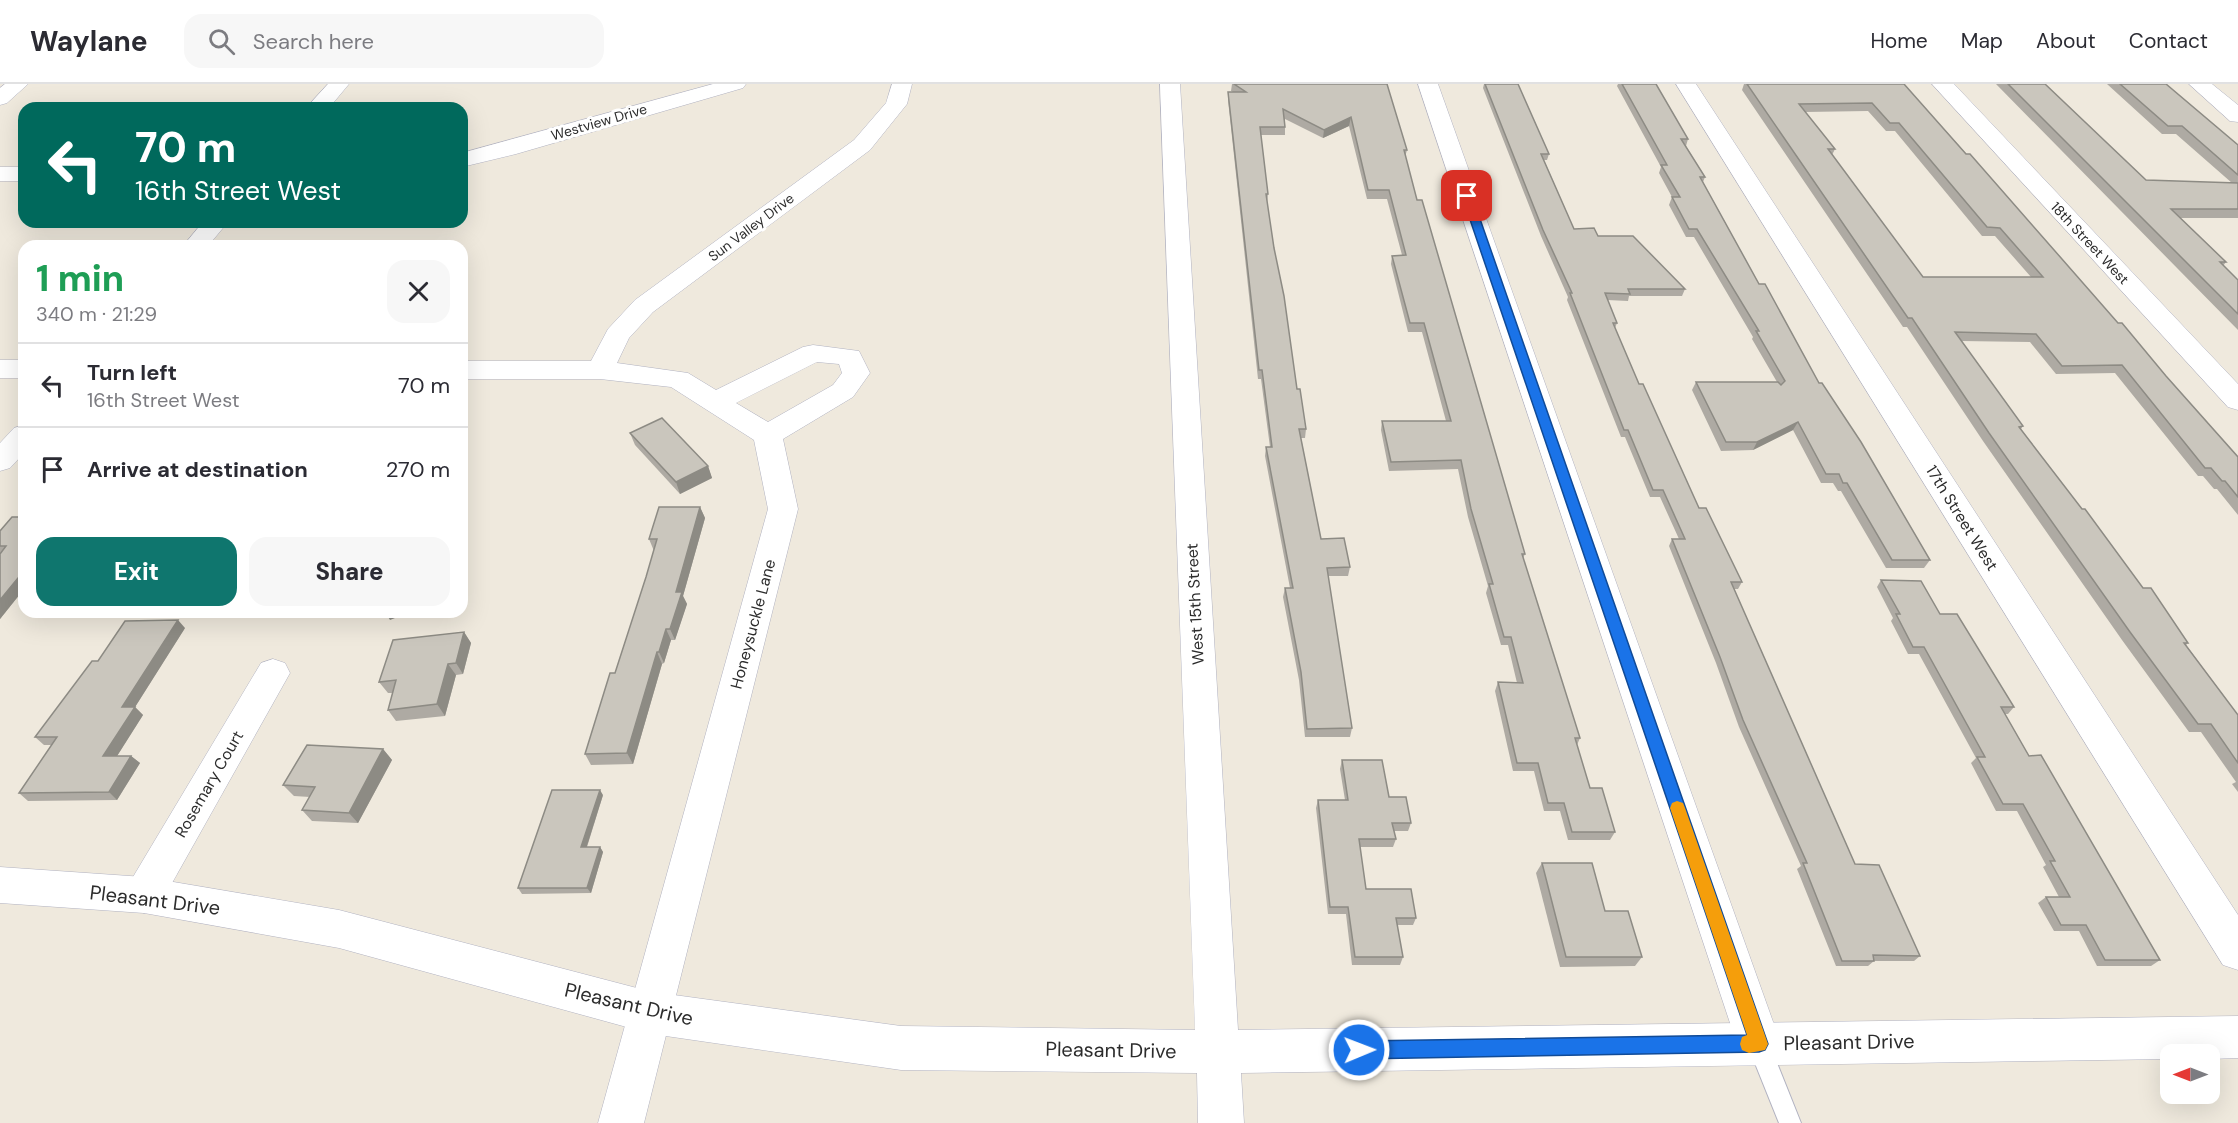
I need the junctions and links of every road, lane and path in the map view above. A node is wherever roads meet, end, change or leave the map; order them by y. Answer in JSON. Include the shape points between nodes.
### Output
{"nodes":[{"id":1,"x":18,"y":84,"type":"edge"},
{"id":2,"x":339,"y":84,"type":"edge"},
{"id":3,"x":736,"y":84,"type":"edge"},
{"id":4,"x":902,"y":84,"type":"edge"},
{"id":5,"x":1170,"y":84,"type":"edge"},
{"id":6,"x":1428,"y":84,"type":"edge"},
{"id":7,"x":1686,"y":84,"type":"edge"},
{"id":8,"x":1942,"y":84,"type":"edge"},
{"id":9,"x":2199,"y":84,"type":"edge"},
{"id":10,"x":0,"y":99,"type":"edge"},
{"id":11,"x":322,"y":102,"type":"edge"},
{"id":12,"x":2238,"y":116,"type":"edge"},
{"id":13,"x":468,"y":158,"type":"edge"},
{"id":14,"x":0,"y":174,"type":"edge"},
{"id":15,"x":18,"y":174,"type":"edge"},
{"id":16,"x":211,"y":228,"type":"edge"},
{"id":17,"x":200,"y":240,"type":"edge"},
{"id":18,"x":0,"y":369,"type":"edge"},
{"id":19,"x":18,"y":369,"type":"edge"},
{"id":20,"x":468,"y":370,"type":"edge"},
{"id":21,"x":600,"y":370,"type":"junction"},
{"id":22,"x":715,"y":402,"type":"junction"},
{"id":23,"x":2238,"y":402,"type":"edge"},
{"id":24,"x":768,"y":435,"type":"junction"},
{"id":25,"x":18,"y":442,"type":"edge"},
{"id":26,"x":0,"y":461,"type":"edge"},
{"id":27,"x":273,"y":672,"type":"dead end"},
{"id":28,"x":0,"y":885,"type":"edge"},
{"id":29,"x":144,"y":895,"type":"junction"},
{"id":30,"x":2238,"y":951,"type":"edge"},
{"id":31,"x":652,"y":1013,"type":"junction"},
{"id":32,"x":2238,"y":1036,"type":"edge"},
{"id":33,"x":1759,"y":1044,"type":"junction"},
{"id":34,"x":1218,"y":1052,"type":"junction"},
{"id":35,"x":621,"y":1123,"type":"edge"},
{"id":36,"x":1221,"y":1123,"type":"edge"},
{"id":37,"x":1790,"y":1123,"type":"edge"}],
"edges":[{"from":1,"to":10,"type":"street"},
{"from":2,"to":11,"type":"street"},
{"from":3,"to":13,"type":"street","name":"Westview Drive"},
{"from":4,"to":21,"type":"street","name":"Sun Valley Drive","via":[[896,104],[862,145],[644,306],[617,335]]},
{"from":5,"to":34,"type":"street","name":"West 15th Street"},
{"from":6,"to":33,"type":"street"},
{"from":7,"to":30,"type":"street","name":"17th Street West"},
{"from":8,"to":23,"type":"street","name":"18th Street West"},
{"from":9,"to":12,"type":"street"},
{"from":14,"to":15,"type":"street"},
{"from":16,"to":17,"type":"street"},
{"from":18,"to":19,"type":"street"},
{"from":20,"to":21,"type":"street"},
{"from":21,"to":22,"type":"street","via":[[678,379]]},
{"from":22,"to":24,"type":"street"},
{"from":22,"to":24,"type":"street","via":[[813,353],[849,357],[856,373],[843,391]]},
{"from":24,"to":31,"type":"street","name":"Honeysuckle Lane","via":[[783,510]]},
{"from":25,"to":26,"type":"street"},
{"from":27,"to":29,"type":"street","name":"Rosemary Court"},
{"from":28,"to":29,"type":"street","name":"Pleasant Drive"},
{"from":29,"to":31,"type":"street","name":"Pleasant Drive","via":[[339,929]]},
{"from":31,"to":34,"type":"street","name":"Pleasant Drive","via":[[901,1048]]},
{"from":31,"to":35,"type":"street","name":"Honeysuckle Lane"},
{"from":32,"to":33,"type":"street","name":"Pleasant Drive"},
{"from":33,"to":34,"type":"street","name":"Pleasant Drive"},
{"from":33,"to":37,"type":"lane"},
{"from":34,"to":36,"type":"street","name":"West 15th Street"}]}
